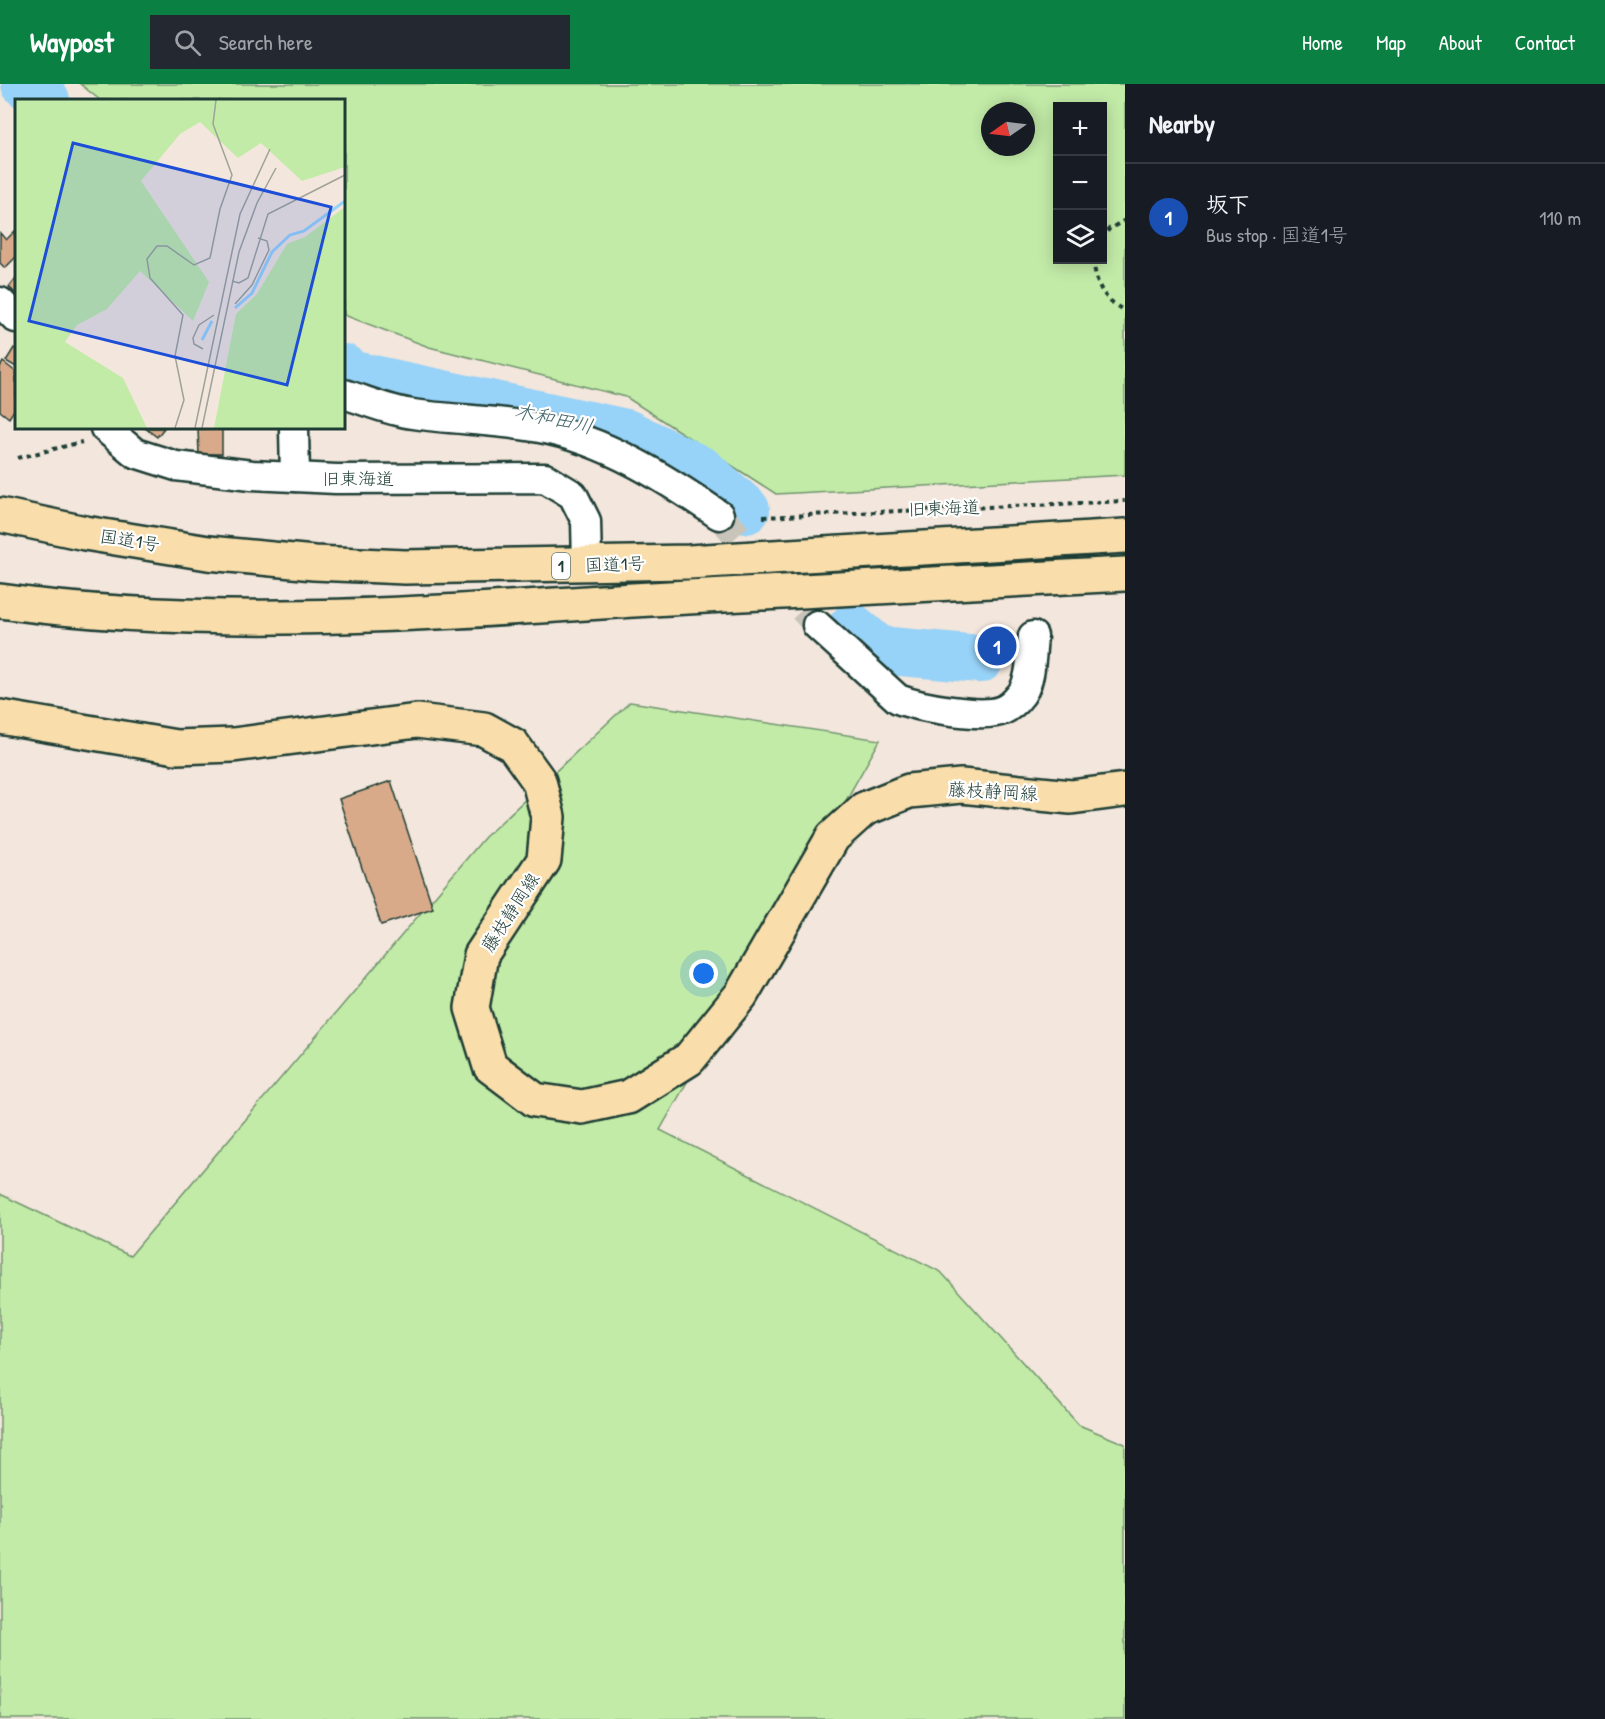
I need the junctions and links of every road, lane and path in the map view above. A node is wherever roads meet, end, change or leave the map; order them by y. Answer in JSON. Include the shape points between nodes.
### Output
{"nodes":[{"id":1,"x":1125,"y":220,"type":"edge"},
{"id":2,"x":1107,"y":232,"type":"edge"},
{"id":3,"x":1093,"y":264,"type":"edge"},
{"id":4,"x":0,"y":302,"type":"edge"},
{"id":5,"x":1125,"y":311,"type":"edge"},
{"id":6,"x":15,"y":317,"type":"edge"},
{"id":7,"x":345,"y":394,"type":"edge"},
{"id":8,"x":294,"y":429,"type":"edge"},
{"id":9,"x":106,"y":430,"type":"edge"},
{"id":10,"x":18,"y":458,"type":"dead end"},
{"id":11,"x":295,"y":477,"type":"junction"},
{"id":12,"x":1125,"y":501,"type":"edge"},
{"id":13,"x":0,"y":515,"type":"edge"},
{"id":14,"x":719,"y":515,"type":"tunnel mouth"},
{"id":15,"x":763,"y":517,"type":"dead end"},
{"id":16,"x":1125,"y":536,"type":"edge"},
{"id":17,"x":586,"y":551,"type":"junction"},
{"id":18,"x":1125,"y":574,"type":"edge"},
{"id":19,"x":0,"y":601,"type":"edge"},
{"id":20,"x":817,"y":625,"type":"tunnel mouth"},
{"id":21,"x":1033,"y":636,"type":"dead end"},
{"id":22,"x":0,"y":717,"type":"edge"},
{"id":23,"x":1125,"y":790,"type":"edge"}],
"edges":[{"from":1,"to":2,"type":"path"},
{"from":3,"to":5,"type":"path","via":[[1096,285]]},
{"from":4,"to":6,"type":"street"},
{"from":7,"to":14,"type":"street","via":[[412,414],[542,428],[583,441],[635,463]]},
{"from":8,"to":11,"type":"street"},
{"from":9,"to":10,"type":"path","via":[[76,445]]},
{"from":9,"to":11,"type":"street","name":"旧東海道","via":[[135,453],[176,466]]},
{"from":11,"to":17,"type":"street","name":"旧東海道","via":[[545,478],[573,495],[586,521]]},
{"from":12,"to":15,"type":"path","name":"旧東海道"},
{"from":13,"to":17,"type":"main road","name":"国道1号","number":"1","via":[[208,553],[314,563],[405,567]]},
{"from":16,"to":17,"type":"main road","name":"国道1号","number":"1","via":[[834,555]]},
{"from":18,"to":19,"type":"main road","name":"国道1号","number":"1","via":[[423,614],[173,616],[70,611]]},
{"from":20,"to":21,"type":"street","via":[[898,699],[986,713],[1003,710],[1020,697],[1028,678]]},
{"from":22,"to":23,"type":"main road","name":"藤枝静岡線","via":[[176,747],[233,745],[417,720],[484,729],[513,745],[539,781],[548,817],[544,860],[481,955],[472,1008],[490,1066],[535,1100],[582,1107],[627,1097],[689,1059],[741,995],[833,837],[864,809],[909,791],[961,786],[1071,797]]}]}
